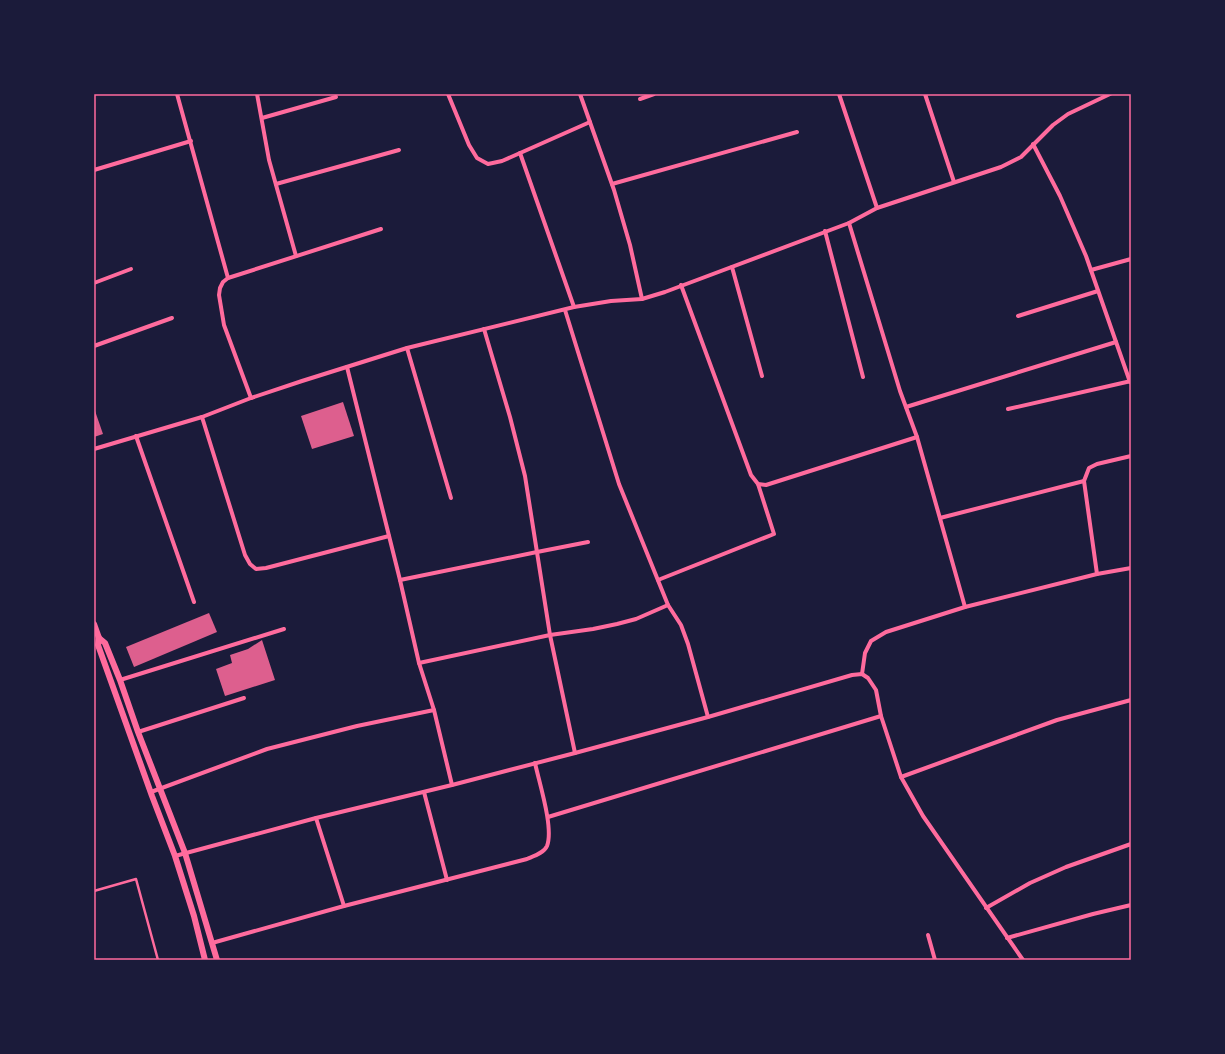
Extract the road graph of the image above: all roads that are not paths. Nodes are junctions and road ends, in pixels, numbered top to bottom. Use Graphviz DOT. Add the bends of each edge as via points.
graph roads {
  1 [pos="177,94"];
  2 [pos="257,94"];
  3 [pos="448,94"];
  4 [pos="580,94"];
  5 [pos="654,94"];
  6 [pos="839,94"];
  7 [pos="925,94"];
  8 [pos="1110,94"];
  9 [pos="336,97"];
  10 [pos="640,99"];
  11 [pos="262,118"];
  12 [pos="590,122"];
  13 [pos="797,132"];
  14 [pos="191,141"];
  15 [pos="1033,144"];
  16 [pos="399,150"];
  17 [pos="520,153"];
  18 [pos="94,170"];
  19 [pos="954,182"];
  20 [pos="276,184"];
  21 [pos="612,184"];
  22 [pos="877,208"];
  23 [pos="848,223"];
  24 [pos="381,229"];
  25 [pos="825,231"];
  26 [pos="296,256"];
  27 [pos="1131,259"];
  28 [pos="732,267"];
  29 [pos="130,269"];
  30 [pos="1091,270"];
  31 [pos="228,278"];
  32 [pos="94,283"];
  33 [pos="681,285"];
  34 [pos="1098,291"];
  35 [pos="642,299"];
  36 [pos="574,308"];
  37 [pos="565,310"];
  38 [pos="1018,316"];
  39 [pos="172,318"];
  40 [pos="484,329"];
  41 [pos="1116,342"];
  42 [pos="94,346"];
  43 [pos="407,348"];
  44 [pos="347,367"];
  45 [pos="762,376"];
  46 [pos="863,377"];
  47 [pos="1130,382"];
  48 [pos="251,398"];
  49 [pos="906,407"];
  50 [pos="1008,409"];
  51 [pos="202,417"];
  52 [pos="136,436"];
  53 [pos="917,437"];
  54 [pos="94,449"];
  55 [pos="1131,456"];
  56 [pos="1084,481"];
  57 [pos="758,484"];
  58 [pos="451,498"];
  59 [pos="940,518"];
  60 [pos="389,536"];
  61 [pos="588,542"];
  62 [pos="537,552"];
  63 [pos="1131,568"];
  64 [pos="1098,574"];
  65 [pos="400,580"];
  66 [pos="658,580"];
  67 [pos="194,602"];
  68 [pos="668,605"];
  69 [pos="965,608"];
  70 [pos="94,624"];
  71 [pos="284,628"];
  72 [pos="95,632"];
  73 [pos="550,635"];
  74 [pos="99,638"];
  75 [pos="419,663"];
  76 [pos="862,674"];
  77 [pos="120,680"];
  78 [pos="244,698"];
  79 [pos="1131,700"];
  80 [pos="434,710"];
  81 [pos="881,716"];
  82 [pos="708,717"];
  83 [pos="138,732"];
  84 [pos="575,753"];
  85 [pos="535,763"];
  86 [pos="901,777"];
  87 [pos="452,785"];
  88 [pos="159,788"];
  89 [pos="151,792"];
  90 [pos="424,792"];
  91 [pos="548,817"];
  92 [pos="316,818"];
  93 [pos="1131,844"];
  94 [pos="185,853"];
  95 [pos="175,856"];
  96 [pos="447,880"];
  97 [pos="94,891"];
  98 [pos="1131,905"];
  99 [pos="344,906"];
  100 [pos="986,908"];
  101 [pos="928,936"];
  102 [pos="1007,938"];
  103 [pos="212,943"];
  104 [pos="158,960"];
  105 [pos="205,960"];
  106 [pos="217,960"];
  107 [pos="935,960"];
  108 [pos="1023,960"];
  1 -- 14 [label="street"];
  2 -- 11 [label="street"];
  3 -- 17 [label="street" via="477,158 488,164"];
  4 -- 12 [label="street"];
  5 -- 10 [label="street"];
  6 -- 22 [label="street"];
  7 -- 19 [label="street"];
  8 -- 15 [label="street" via="1068,114"];
  9 -- 11 [label="street"];
  11 -- 20 [label="street"];
  12 -- 17 [label="street"];
  12 -- 21 [label="street"];
  13 -- 21 [label="street"];
  14 -- 18 [label="street"];
  14 -- 31 [label="street"];
  15 -- 19 [label="street" via="1021,157 1001,167"];
  15 -- 30 [label="street" via="1060,196"];
  16 -- 20 [label="street"];
  17 -- 36 [label="street"];
  19 -- 22 [label="street"];
  20 -- 26 [label="street"];
  21 -- 35 [label="street" via="630,245"];
  22 -- 23 [label="street"];
  23 -- 25 [label="street"];
  23 -- 49 [label="street"];
  24 -- 26 [label="street"];
  25 -- 28 [label="street"];
  25 -- 46 [label="street"];
  26 -- 31 [label="street"];
  27 -- 30 [label="street"];
  28 -- 33 [label="street"];
  28 -- 45 [label="street"];
  29 -- 32 [label="street"];
  30 -- 34 [label="street"];
  31 -- 48 [label="street" via="220,288 219,295 224,325"];
  33 -- 35 [label="street"];
  33 -- 57 [label="street" via="751,475"];
  34 -- 38 [label="street"];
  34 -- 41 [label="street"];
  35 -- 36 [label="street"];
  36 -- 37 [label="street"];
  37 -- 40 [label="street"];
  37 -- 66 [label="street" via="619,484"];
  39 -- 42 [label="street"];
  40 -- 43 [label="street"];
  40 -- 62 [label="street" via="525,476"];
  41 -- 47 [label="street"];
  41 -- 49 [label="street"];
  43 -- 44 [label="street"];
  43 -- 58 [label="street"];
  44 -- 48 [label="street"];
  44 -- 60 [label="street"];
  47 -- 50 [label="street"];
  48 -- 51 [label="street"];
  49 -- 53 [label="street"];
  51 -- 52 [label="street"];
  51 -- 60 [label="street" via="245,555 256,569"];
  52 -- 54 [label="street"];
  52 -- 67 [label="street"];
  53 -- 57 [label="street" via="766,485"];
  53 -- 59 [label="street"];
  55 -- 56 [label="street" via="1089,468"];
  56 -- 59 [label="street"];
  56 -- 64 [label="street"];
  57 -- 66 [label="street" via="774,534"];
  59 -- 69 [label="street"];
  60 -- 65 [label="street"];
  61 -- 62 [label="street"];
  62 -- 65 [label="street"];
  62 -- 73 [label="street"];
  63 -- 64 [label="street"];
  64 -- 69 [label="street"];
  65 -- 75 [label="street"];
  66 -- 68 [label="street"];
  68 -- 73 [label="street" via="617,624"];
  68 -- 82 [label="street" via="688,644"];
  69 -- 76 [label="street" via="886,632 871,642 865,653"];
  70 -- 72 [label="street"];
  71 -- 77 [label="street"];
  72 -- 74 [label="street"];
  73 -- 75 [label="street"];
  73 -- 84 [label="street"];
  74 -- 77 [label="street" via="105,643"];
  74 -- 89 [label="street" via="98,646"];
  75 -- 80 [label="street"];
  76 -- 81 [label="street" via="876,690"];
  76 -- 82 [label="street"];
  77 -- 83 [label="street"];
  78 -- 83 [label="street"];
  79 -- 86 [label="street" via="1057,720"];
  80 -- 87 [label="street"];
  80 -- 88 [label="street" via="267,749"];
  81 -- 86 [label="street"];
  81 -- 91 [label="street"];
  82 -- 84 [label="street"];
  83 -- 88 [label="street"];
  84 -- 85 [label="street"];
  85 -- 87 [label="street"];
  85 -- 91 [label="street"];
  86 -- 100 [label="street" via="923,816"];
  87 -- 90 [label="street"];
  88 -- 89 [label="street"];
  88 -- 94 [label="street"];
  89 -- 95 [label="street"];
  90 -- 92 [label="street"];
  90 -- 96 [label="street"];
  91 -- 96 [label="street" via="547,847 539,854"];
  92 -- 94 [label="street"];
  92 -- 99 [label="street"];
  93 -- 100 [label="street" via="1066,867 1030,883"];
  94 -- 95 [label="street"];
  94 -- 103 [label="street"];
  95 -- 105 [label="street"];
  96 -- 99 [label="street"];
  97 -- 104 [label="lane" via="136,879"];
  98 -- 102 [label="street"];
  99 -- 103 [label="street"];
  100 -- 102 [label="street"];
  101 -- 107 [label="street"];
  102 -- 108 [label="street"];
  103 -- 106 [label="street"];
}
